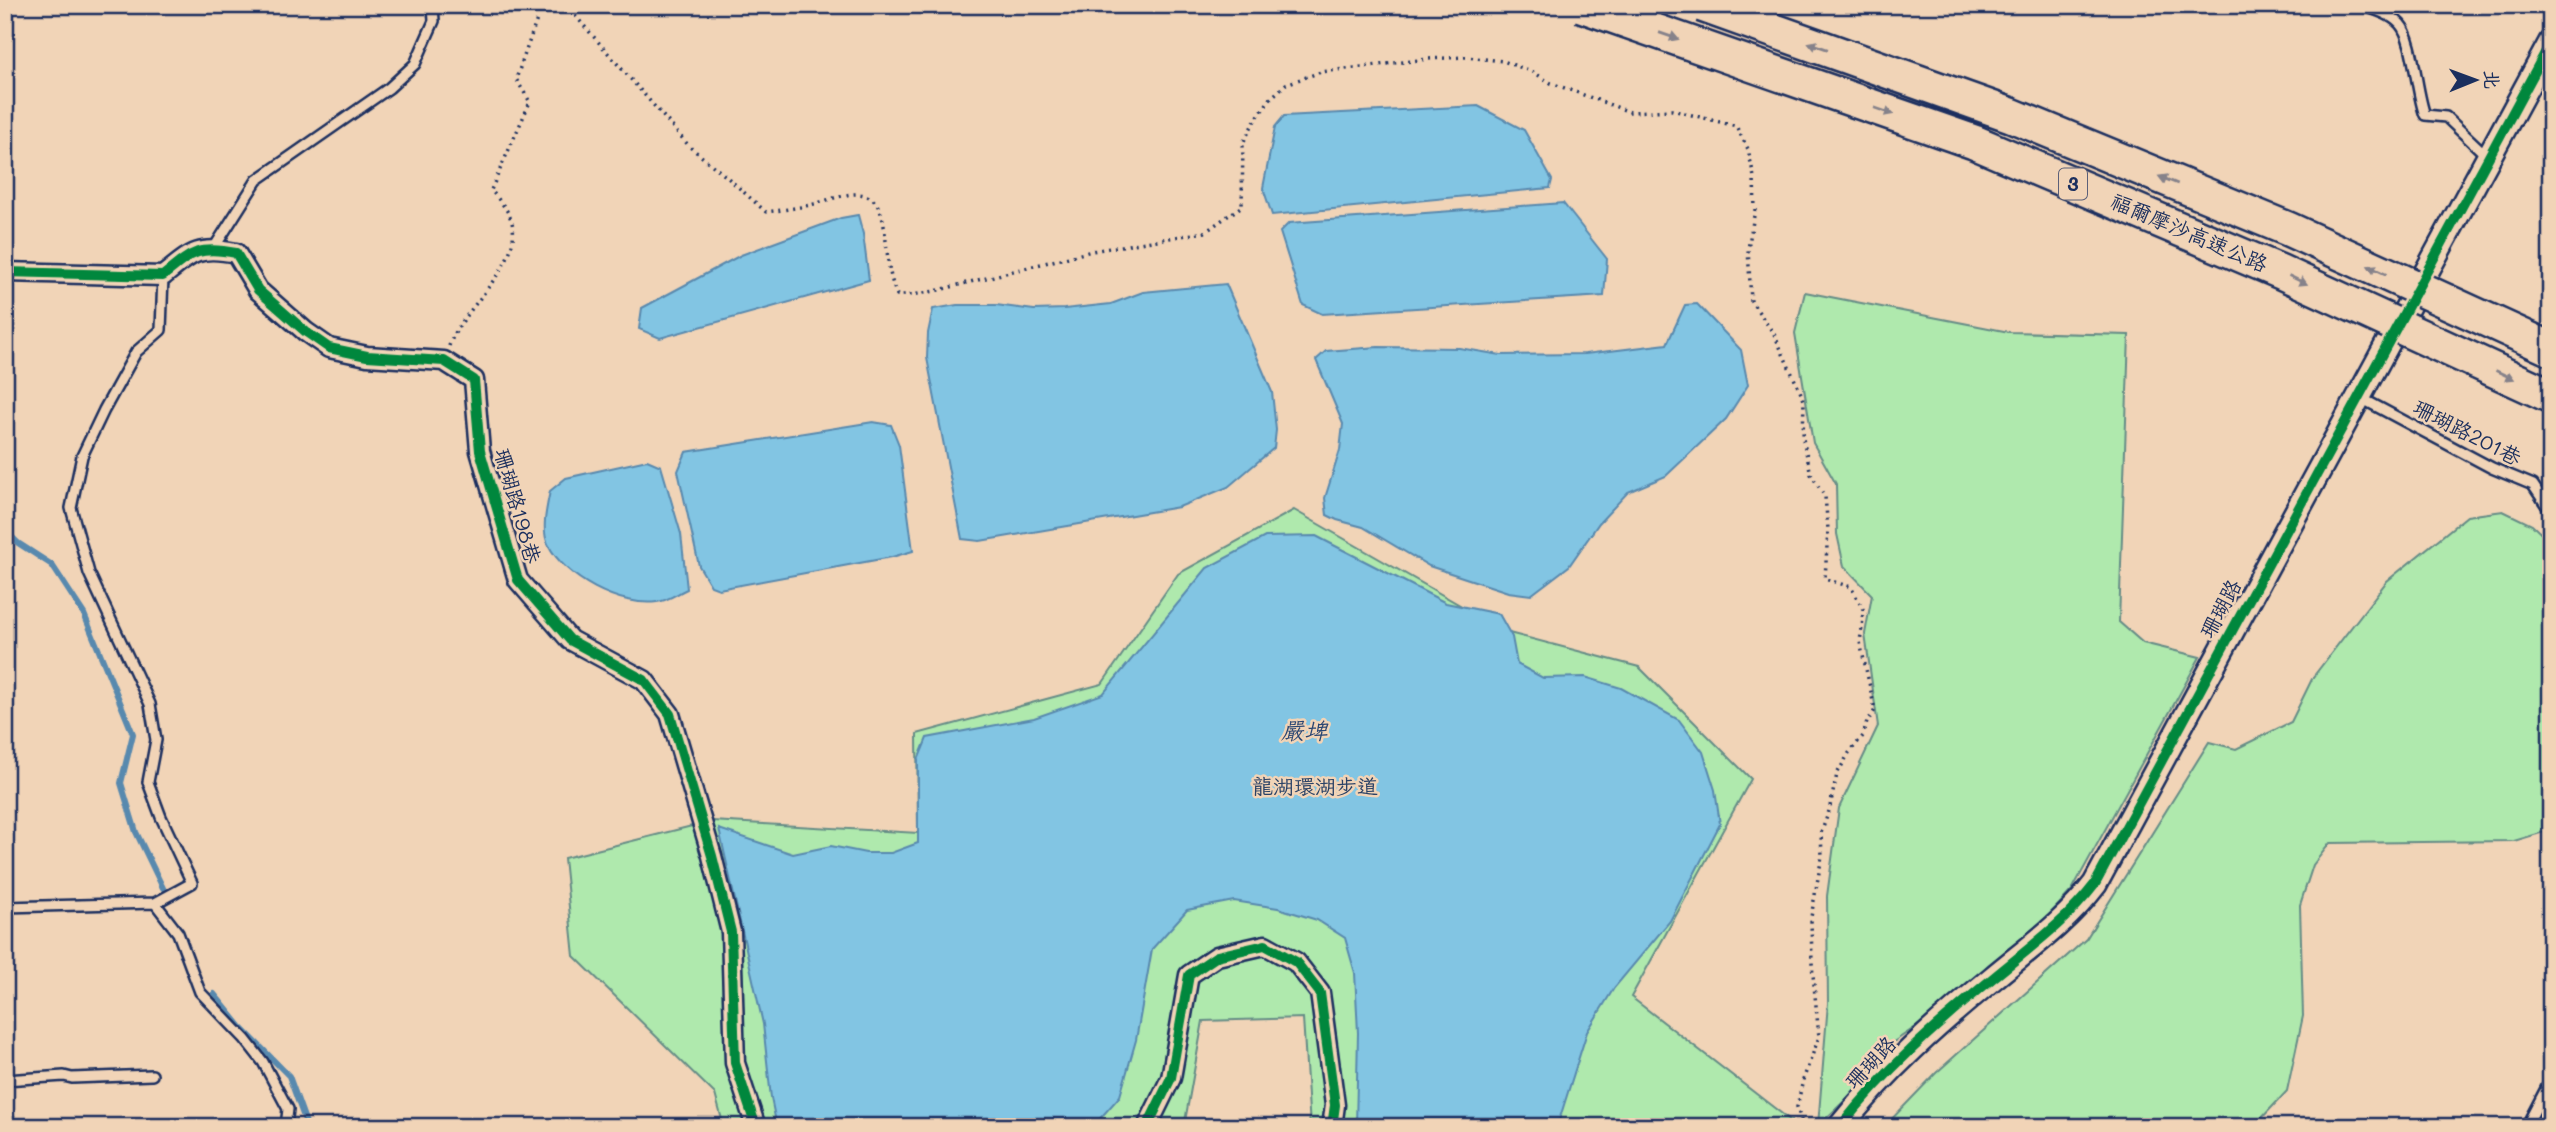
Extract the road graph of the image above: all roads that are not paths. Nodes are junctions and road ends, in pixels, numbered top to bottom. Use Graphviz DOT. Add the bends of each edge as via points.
graph roads {
  1 [pos="433,5"];
  2 [pos="1581,5"];
  3 [pos="1702,5"];
  4 [pos="2359,5"];
  5 [pos="2551,41"];
  6 [pos="2488,157"];
  7 [pos="214,248"];
  8 [pos="5,272"];
  9 [pos="163,276"];
  10 [pos="2551,349"];
  11 [pos="2357,396"];
  12 [pos="2551,396"];
  13 [pos="2551,512"];
  14 [pos="155,903"];
  15 [pos="5,907"];
  16 [pos="152,1075"];
  17 [pos="2551,1079"];
  18 [pos="5,1080"];
  19 [pos="286,1127"];
  20 [pos="756,1127"];
  21 [pos="1147,1127"];
  22 [pos="1332,1127"];
  23 [pos="1840,1127"];
  24 [pos="2526,1127"];
  1 -- 7 [label="lane" via="434,21 415,64 389,88 257,180"];
  2 -- 12 [label="highway, 福爾摩沙高速公路 / 3, one-way, bridge" via="1975,142 2281,272"];
  10 -- 3 [label="highway, 福爾摩沙高速公路 / 3, one-way, bridge" via="2288,229 2011,114"];
  4 -- 6 [label="lane" via="2400,24 2410,46 2426,116 2446,117"];
  5 -- 6 [label="street, 珊瑚路"];
  6 -- 11 [label="street, 珊瑚路"];
  7 -- 9 [label="street" via="188,255"];
  7 -- 20 [label="street, 珊瑚路198巷" via="236,253 258,290 329,348 368,356 444,361 474,380 480,451 518,579 570,640 644,680 670,714 731,932 735,1063"];
  8 -- 9 [label="street"];
  9 -- 14 [label="lane" via="161,331 136,352 104,410 82,456 71,508 89,573 150,704 156,740 148,782 191,883"];
  11 -- 13 [label="lane, 珊瑚路201巷" via="2533,485"];
  11 -- 23 [label="street, 珊瑚路" via="2095,884 2063,921 1907,1052"];
  14 -- 15 [label="lane"];
  14 -- 19 [label="lane" via="177,933 200,992 263,1062 288,1110"];
  16 -- 18 [label="lane"];
  17 -- 24 [label="lane"];
  21 -- 22 [label="street" via="1171,1078 1189,975 1217,956 1265,945 1296,962 1320,993 1335,1105"];
}
